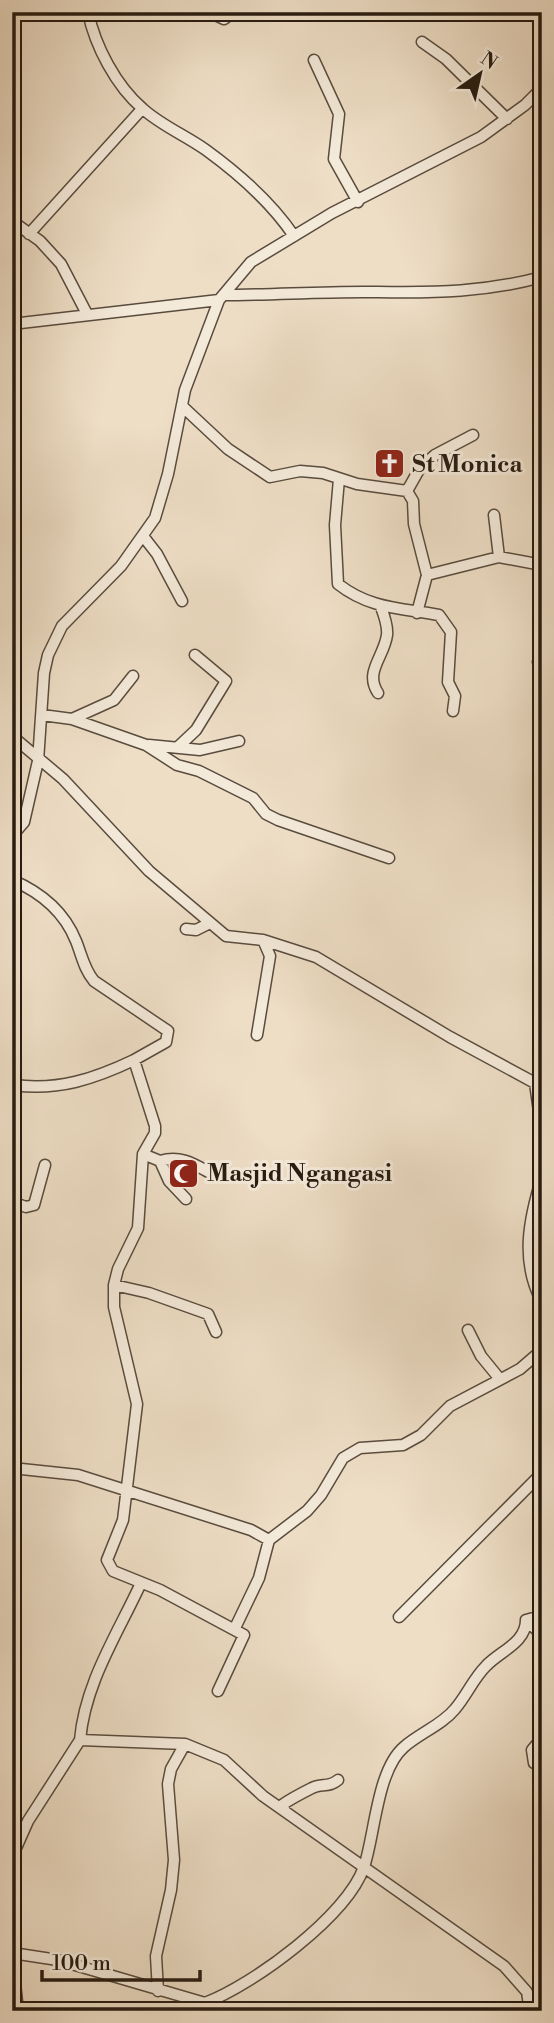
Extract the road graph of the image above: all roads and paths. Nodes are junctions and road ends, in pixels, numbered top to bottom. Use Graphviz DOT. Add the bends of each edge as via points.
graph roads {
  1 [pos="88,12"];
  2 [pos="209,12"];
  3 [pos="233,12"];
  4 [pos="422,42"];
  5 [pos="314,60"];
  6 [pos="542,88"];
  7 [pos="142,109"];
  8 [pos="506,119"];
  9 [pos="358,202"];
  10 [pos="12,220"];
  11 [pos="29,234"];
  12 [pos="294,236"];
  13 [pos="542,277"];
  14 [pos="221,297"];
  15 [pos="87,314"];
  16 [pos="12,324"];
  17 [pos="182,405"];
  18 [pos="473,435"];
  19 [pos="339,479"];
  20 [pos="407,491"];
  21 [pos="494,514"];
  22 [pos="143,536"];
  23 [pos="499,557"];
  24 [pos="542,565"];
  25 [pos="427,575"];
  26 [pos="182,601"];
  27 [pos="381,607"];
  28 [pos="418,613"];
  29 [pos="195,655"];
  30 [pos="133,677"];
  31 [pos="379,693"];
  32 [pos="453,712"];
  33 [pos="43,715"];
  34 [pos="72,719"];
  35 [pos="12,736"];
  36 [pos="239,741"];
  37 [pos="146,745"];
  38 [pos="179,746"];
  39 [pos="38,761"];
  40 [pos="12,835"];
  41 [pos="389,858"];
  42 [pos="12,880"];
  43 [pos="210,923"];
  44 [pos="186,929"];
  45 [pos="263,940"];
  46 [pos="257,1035"];
  47 [pos="134,1060"];
  48 [pos="539,1079"];
  49 [pos="14,1085"];
  50 [pos="542,1132"];
  51 [pos="143,1154"];
  52 [pos="160,1161"];
  53 [pos="46,1165"];
  54 [pos="212,1174"];
  55 [pos="542,1177"];
  56 [pos="186,1199"];
  57 [pos="12,1202"];
  58 [pos="114,1284"];
  59 [pos="542,1302"];
  60 [pos="468,1330"];
  61 [pos="216,1332"];
  62 [pos="542,1350"];
  63 [pos="499,1378"];
  64 [pos="12,1468"];
  65 [pos="542,1473"];
  66 [pos="125,1490"];
  67 [pos="269,1540"];
  68 [pos="141,1583"];
  69 [pos="542,1609"];
  70 [pos="399,1618"];
  71 [pos="526,1620"];
  72 [pos="235,1628"];
  73 [pos="542,1635"];
  74 [pos="218,1691"];
  75 [pos="542,1738"];
  76 [pos="80,1740"];
  77 [pos="184,1744"];
  78 [pos="538,1764"];
  79 [pos="542,1776"];
  80 [pos="338,1780"];
  81 [pos="285,1811"];
  82 [pos="12,1857"];
  83 [pos="363,1869"];
  84 [pos="12,1954"];
  85 [pos="13,1970"];
  86 [pos="158,1991"];
  87 [pos="204,2007"];
  88 [pos="18,2011"];
  89 [pos="530,2011"];
  1 -- 7 [label="street" via="120,84"];
  2 -- 3 [label="street" via="224,19"];
  4 -- 8 [label="street" via="446,59"];
  5 -- 9 [label="street" via="339,114 334,159"];
  6 -- 8 [label="street"];
  7 -- 11 [label="street"];
  7 -- 12 [label="street" via="237,175 274,208"];
  8 -- 9 [label="street"];
  9 -- 12 [label="street"];
  10 -- 11 [label="street"];
  11 -- 15 [label="street" via="61,264"];
  12 -- 14 [label="street" via="251,262"];
  13 -- 14 [label="street" via="510,286 422,295"];
  14 -- 15 [label="street"];
  14 -- 17 [label="street"];
  15 -- 16 [label="street"];
  17 -- 19 [label="street" via="228,449 270,477 300,471 323,472"];
  17 -- 22 [label="street" via="161,499"];
  18 -- 20 [label="street" via="435,455 420,468"];
  19 -- 20 [label="street"];
  19 -- 27 [label="street" via="335,525 338,584"];
  20 -- 25 [label="street" via="413,501"];
  21 -- 23 [label="street"];
  22 -- 26 [label="street"];
  22 -- 33 [label="street" via="121,566 62,626 44,673"];
  23 -- 24 [label="street"];
  23 -- 25 [label="street"];
  25 -- 28 [label="street"];
  27 -- 28 [label="street"];
  27 -- 31 [label="street" via="388,634 373,671 372,684"];
  28 -- 32 [label="street" via="439,615 451,632 448,682 455,696"];
  29 -- 38 [label="street" via="226,681 196,730"];
  30 -- 34 [label="street" via="114,700"];
  33 -- 34 [label="street"];
  33 -- 39 [label="street"];
  34 -- 37 [label="street"];
  35 -- 39 [label="street"];
  36 -- 38 [label="street" via="200,750"];
  37 -- 38 [label="street"];
  37 -- 41 [label="street" via="177,765 253,798 278,820"];
  39 -- 40 [label="street" via="24,822"];
  39 -- 43 [label="street" via="63,779 126,849"];
  42 -- 47 [label="street" via="54,905 94,981 168,1031 166,1042"];
  43 -- 44 [label="street"];
  43 -- 45 [label="street" via="226,936"];
  45 -- 46 [label="street" via="270,956"];
  45 -- 48 [label="street" via="327,962 450,1037"];
  47 -- 49 [label="street" via="58,1087"];
  47 -- 51 [label="street" via="155,1121 155,1133"];
  48 -- 50 [label="street"];
  51 -- 52 [label="street"];
  51 -- 58 [label="street" via="138,1228"];
  52 -- 54 [label="street" via="172,1157 187,1160"];
  52 -- 56 [label="street" via="169,1181"];
  53 -- 57 [label="street" via="34,1205"];
  55 -- 59 [label="street" via="528,1238 528,1272"];
  58 -- 61 [label="street" via="208,1314"];
  58 -- 66 [label="street" via="114,1307 137,1404"];
  60 -- 63 [label="street"];
  62 -- 63 [label="street" via="520,1369"];
  63 -- 67 [label="street" via="450,1406 421,1435 403,1445 360,1448 343,1458 307,1511"];
  64 -- 66 [label="street" via="78,1475"];
  65 -- 70 [label="street"];
  66 -- 67 [label="street" via="251,1530"];
  66 -- 68 [label="street" via="122,1520 108,1566"];
  67 -- 72 [label="street" via="259,1578"];
  68 -- 72 [label="street"];
  68 -- 76 [label="street" via="91,1683"];
  69 -- 71 [label="street" via="537,1617"];
  71 -- 73 [label="street"];
  71 -- 83 [label="street" via="519,1639 486,1665 455,1710 402,1748 387,1773"];
  72 -- 74 [label="street" via="244,1635"];
  75 -- 78 [label="street" via="532,1750"];
  76 -- 77 [label="street"];
  76 -- 82 [label="street" via="28,1821"];
  77 -- 81 [label="street" via="224,1760"];
  77 -- 86 [label="street" via="168,1784 174,1860 156,1964"];
  78 -- 79 [label="street"];
  80 -- 81 [label="street" via="293,1797 282,1805"];
  81 -- 83 [label="street"];
  83 -- 87 [label="street" via="338,1909 317,1930"];
  83 -- 89 [label="street" via="504,1966 527,1992"];
  84 -- 85 [label="street"];
  84 -- 86 [label="street" via="58,1960"];
  85 -- 88 [label="street"];
  86 -- 87 [label="street"];
}
